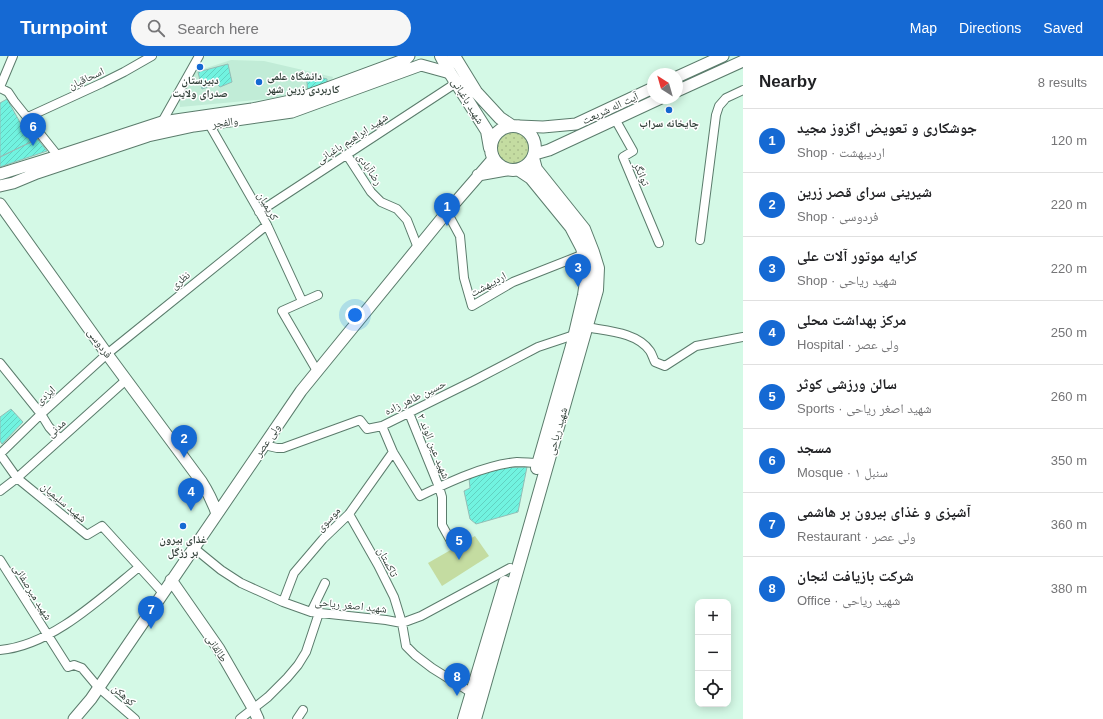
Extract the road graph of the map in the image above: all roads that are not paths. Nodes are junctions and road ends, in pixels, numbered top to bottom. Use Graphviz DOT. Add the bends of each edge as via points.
graph roads {
  1 [pos="14,56"];
  2 [pos="152,56"];
  3 [pos="199,56"];
  4 [pos="409,56"];
  5 [pos="441,56"];
  6 [pos="454,56"];
  7 [pos="723,56"];
  8 [pos="423,60"];
  9 [pos="743,61"];
  10 [pos="3,73"];
  11 [pos="683,74"];
  12 [pos="453,78"];
  13 [pos="0,87"];
  14 [pos="683,88"];
  15 [pos="743,90"];
  16 [pos="647,91"];
  17 [pos="648,104"];
  18 [pos="28,117"];
  19 [pos="614,119"];
  20 [pos="162,122"];
  21 [pos="209,124"];
  22 [pos="516,126"];
  23 [pos="492,153"];
  24 [pos="347,155"];
  25 [pos="58,156"];
  26 [pos="534,156"];
  27 [pos="506,170"];
  28 [pos="519,170"];
  29 [pos="0,174"];
  30 [pos="478,175"];
  31 [pos="0,186"];
  32 [pos="0,204"];
  33 [pos="259,212"];
  34 [pos="447,212"];
  35 [pos="267,225"];
  36 [pos="700,240"];
  37 [pos="659,243"];
  38 [pos="418,248"];
  39 [pos="584,254"];
  40 [pos="318,295"];
  41 [pos="302,301"];
  42 [pos="586,327"];
  43 [pos="574,335"];
  44 [pos="743,337"];
  45 [pos="107,354"];
  46 [pos="0,363"];
  47 [pos="318,371"];
  48 [pos="126,380"];
  49 [pos="409,413"];
  50 [pos="41,414"];
  51 [pos="382,426"];
  52 [pos="60,439"];
  53 [pos="264,445"];
  54 [pos="393,452"];
  55 [pos="0,454"];
  56 [pos="539,463"];
  57 [pos="18,478"];
  58 [pos="201,481"];
  59 [pos="439,487"];
  60 [pos="0,491"];
  61 [pos="231,494"];
  62 [pos="216,514"];
  63 [pos="348,514"];
  64 [pos="452,543"];
  65 [pos="194,548"];
  66 [pos="0,560"];
  67 [pos="139,567"];
  68 [pos="510,568"];
  69 [pos="171,580"];
  70 [pos="325,583"];
  71 [pos="163,592"];
  72 [pos="283,602"];
  73 [pos="315,613"];
  74 [pos="402,623"];
  75 [pos="47,636"];
  76 [pos="0,650"];
  77 [pos="98,687"];
  78 [pos="472,693"];
  79 [pos="254,708"];
  80 [pos="303,710"];
  81 [pos="74,719"];
  82 [pos="135,719"];
  83 [pos="240,719"];
  84 [pos="258,719"];
  85 [pos="297,719"];
  86 [pos="464,719"];
  87 [pos="475,719"];
  1 -- 10 [label="street"];
  2 -- 18 [label="street, اسحاقیان" via="102,83"];
  3 -- 20 [label="street"];
  4 -- 20 [label="street, والفجر" via="296,100"];
  5 -- 12 [label="main road, شهید باغبانی"];
  6 -- 22 [label="main road, شهید باغبانی" via="476,92 500,118"];
  7 -- 11 [label="street"];
  8 -- 12 [label="street, والفجر"];
  8 -- 21 [label="street, والفجر" via="292,112"];
  9 -- 14 [label="street"];
  10 -- 13 [label="street"];
  12 -- 23 [label="main road, شهید باغبانی" via="487,131"];
  12 -- 24 [label="street, شهید ابراهیم باغبانی"];
  13 -- 18 [label="street" via="8,92"];
  15 -- 36 [label="street" via="726,98 718,106"];
  16 -- 22 [label="street, آیت اله شریعت" via="576,124"];
  17 -- 19 [label="street, آیت اله شریعت"];
  18 -- 25 [label="street"];
  19 -- 26 [label="street, آیت اله شریعت"];
  19 -- 37 [label="street, توانگر" via="633,151 623,157"];
  20 -- 25 [label="street, والفجر"];
  21 -- 31 [label="street, والفجر" via="148,136"];
  21 -- 33 [label="street, کریمیان"];
  22 -- 23 [label="main road" via="505,127 494,135 491,141"];
  22 -- 26 [label="main road" via="526,129 531,134 536,147"];
  23 -- 27 [label="main road" via="500,167"];
  23 -- 30 [label="street, ولی عصر"];
  24 -- 33 [label="street, شهید ابراهیم باغبانی"];
  24 -- 38 [label="street, رضاآبادی" via="371,192 381,202 397,209 407,220"];
  25 -- 29 [label="street, والفجر"];
  26 -- 28 [label="main road" via="530,163"];
  26 -- 42 [label="main road, شهید ریاحی" via="536,169 584,229 598,268 597,290"];
  27 -- 28 [label="main road"];
  27 -- 30 [label="street"];
  28 -- 39 [label="main road, شهید ریاحی" via="531,178 571,227"];
  30 -- 34 [label="street, ولی عصر"];
  32 -- 45 [label="street, فردوسی"];
  33 -- 35 [label="street, کریمیان"];
  34 -- 38 [label="street, ولی عصر"];
  34 -- 39 [label="street, اردیبهشت" via="460,236 464,278 472,306 513,282"];
  35 -- 41 [label="street, کریمیان"];
  35 -- 45 [label="street, نظری"];
  38 -- 47 [label="street, ولی عصر"];
  39 -- 43 [label="main road, شهید ریاحی" via="587,275"];
  40 -- 41 [label="street"];
  41 -- 47 [label="street" via="282,311"];
  42 -- 44 [label="street" via="636,338 649,350 655,362 665,366 696,346"];
  42 -- 87 [label="main road, شهید ریاحی"];
  43 -- 49 [label="street, حسین طاهر زاده" via="538,347"];
  43 -- 56 [label="main road, شهید ریاحی"];
  45 -- 48 [label="street, فردوسی"];
  45 -- 50 [label="street, ایزدی"];
  46 -- 50 [label="street"];
  47 -- 53 [label="street, ولی عصر"];
  48 -- 52 [label="street, مدنی"];
  48 -- 58 [label="street, فردوسی"];
  49 -- 51 [label="street, حسین طاهر زاده"];
  49 -- 59 [label="street, شهید عین الوند ۲"];
  50 -- 52 [label="street"];
  50 -- 55 [label="street, ایزدی"];
  51 -- 53 [label="street, حسین طاهر زاده" via="368,428 360,420 283,448"];
  51 -- 54 [label="street"];
  52 -- 57 [label="street, مدنی"];
  53 -- 61 [label="street, ولی عصر"];
  54 -- 59 [label="street" via="420,496"];
  54 -- 63 [label="street, موسوی"];
  55 -- 57 [label="street"];
  56 -- 59 [label="street" via="517,462 493,467"];
  56 -- 68 [label="main road, شهید ریاحی"];
  57 -- 60 [label="street, مدنی"];
  57 -- 67 [label="street, شهید سلیمیان" via="87,535 102,526"];
  58 -- 61 [label="street, فردوسی" via="218,494"];
  58 -- 62 [label="street, فردوسی" via="210,495"];
  59 -- 64 [label="street, شهید عین الوند ۲" via="442,497 442,525"];
  61 -- 62 [label="street, ولی عصر"];
  62 -- 65 [label="street, ولی عصر"];
  63 -- 72 [label="street, موسوی" via="294,573"];
  63 -- 74 [label="street, تاکستان" via="394,597"];
  65 -- 69 [label="street, ولی عصر"];
  65 -- 72 [label="street, شهید اصغر ریاحی" via="241,583"];
  66 -- 75 [label="street, شهید میرصفائی"];
  67 -- 71 [label="street, شهید سلیمیان"];
  67 -- 75 [label="street" via="88,610"];
  68 -- 74 [label="street, شهید اصغر ریاحی" via="421,616"];
  68 -- 78 [label="main road, شهید ریاحی"];
  69 -- 71 [label="street, ولی عصر"];
  69 -- 79 [label="street, طالقانی" via="219,649"];
  70 -- 73 [label="street"];
  71 -- 77 [label="street, ولی عصر"];
  72 -- 73 [label="street, شهید اصغر ریاحی"];
  73 -- 74 [label="street, شهید اصغر ریاحی"];
  73 -- 79 [label="street" via="306,652 298,665 268,698"];
  74 -- 78 [label="street, تاکستان" via="406,646 415,655"];
  75 -- 76 [label="street" via="11,649"];
  75 -- 77 [label="street, شهید میرصفائی" via="68,667 74,665 82,668"];
  77 -- 81 [label="street, ولی عصر"];
  77 -- 82 [label="street, کوهکن"];
  78 -- 86 [label="main road, شهید ریاحی"];
  79 -- 83 [label="street"];
  79 -- 84 [label="street, طالقانی"];
  80 -- 85 [label="street"];
}
